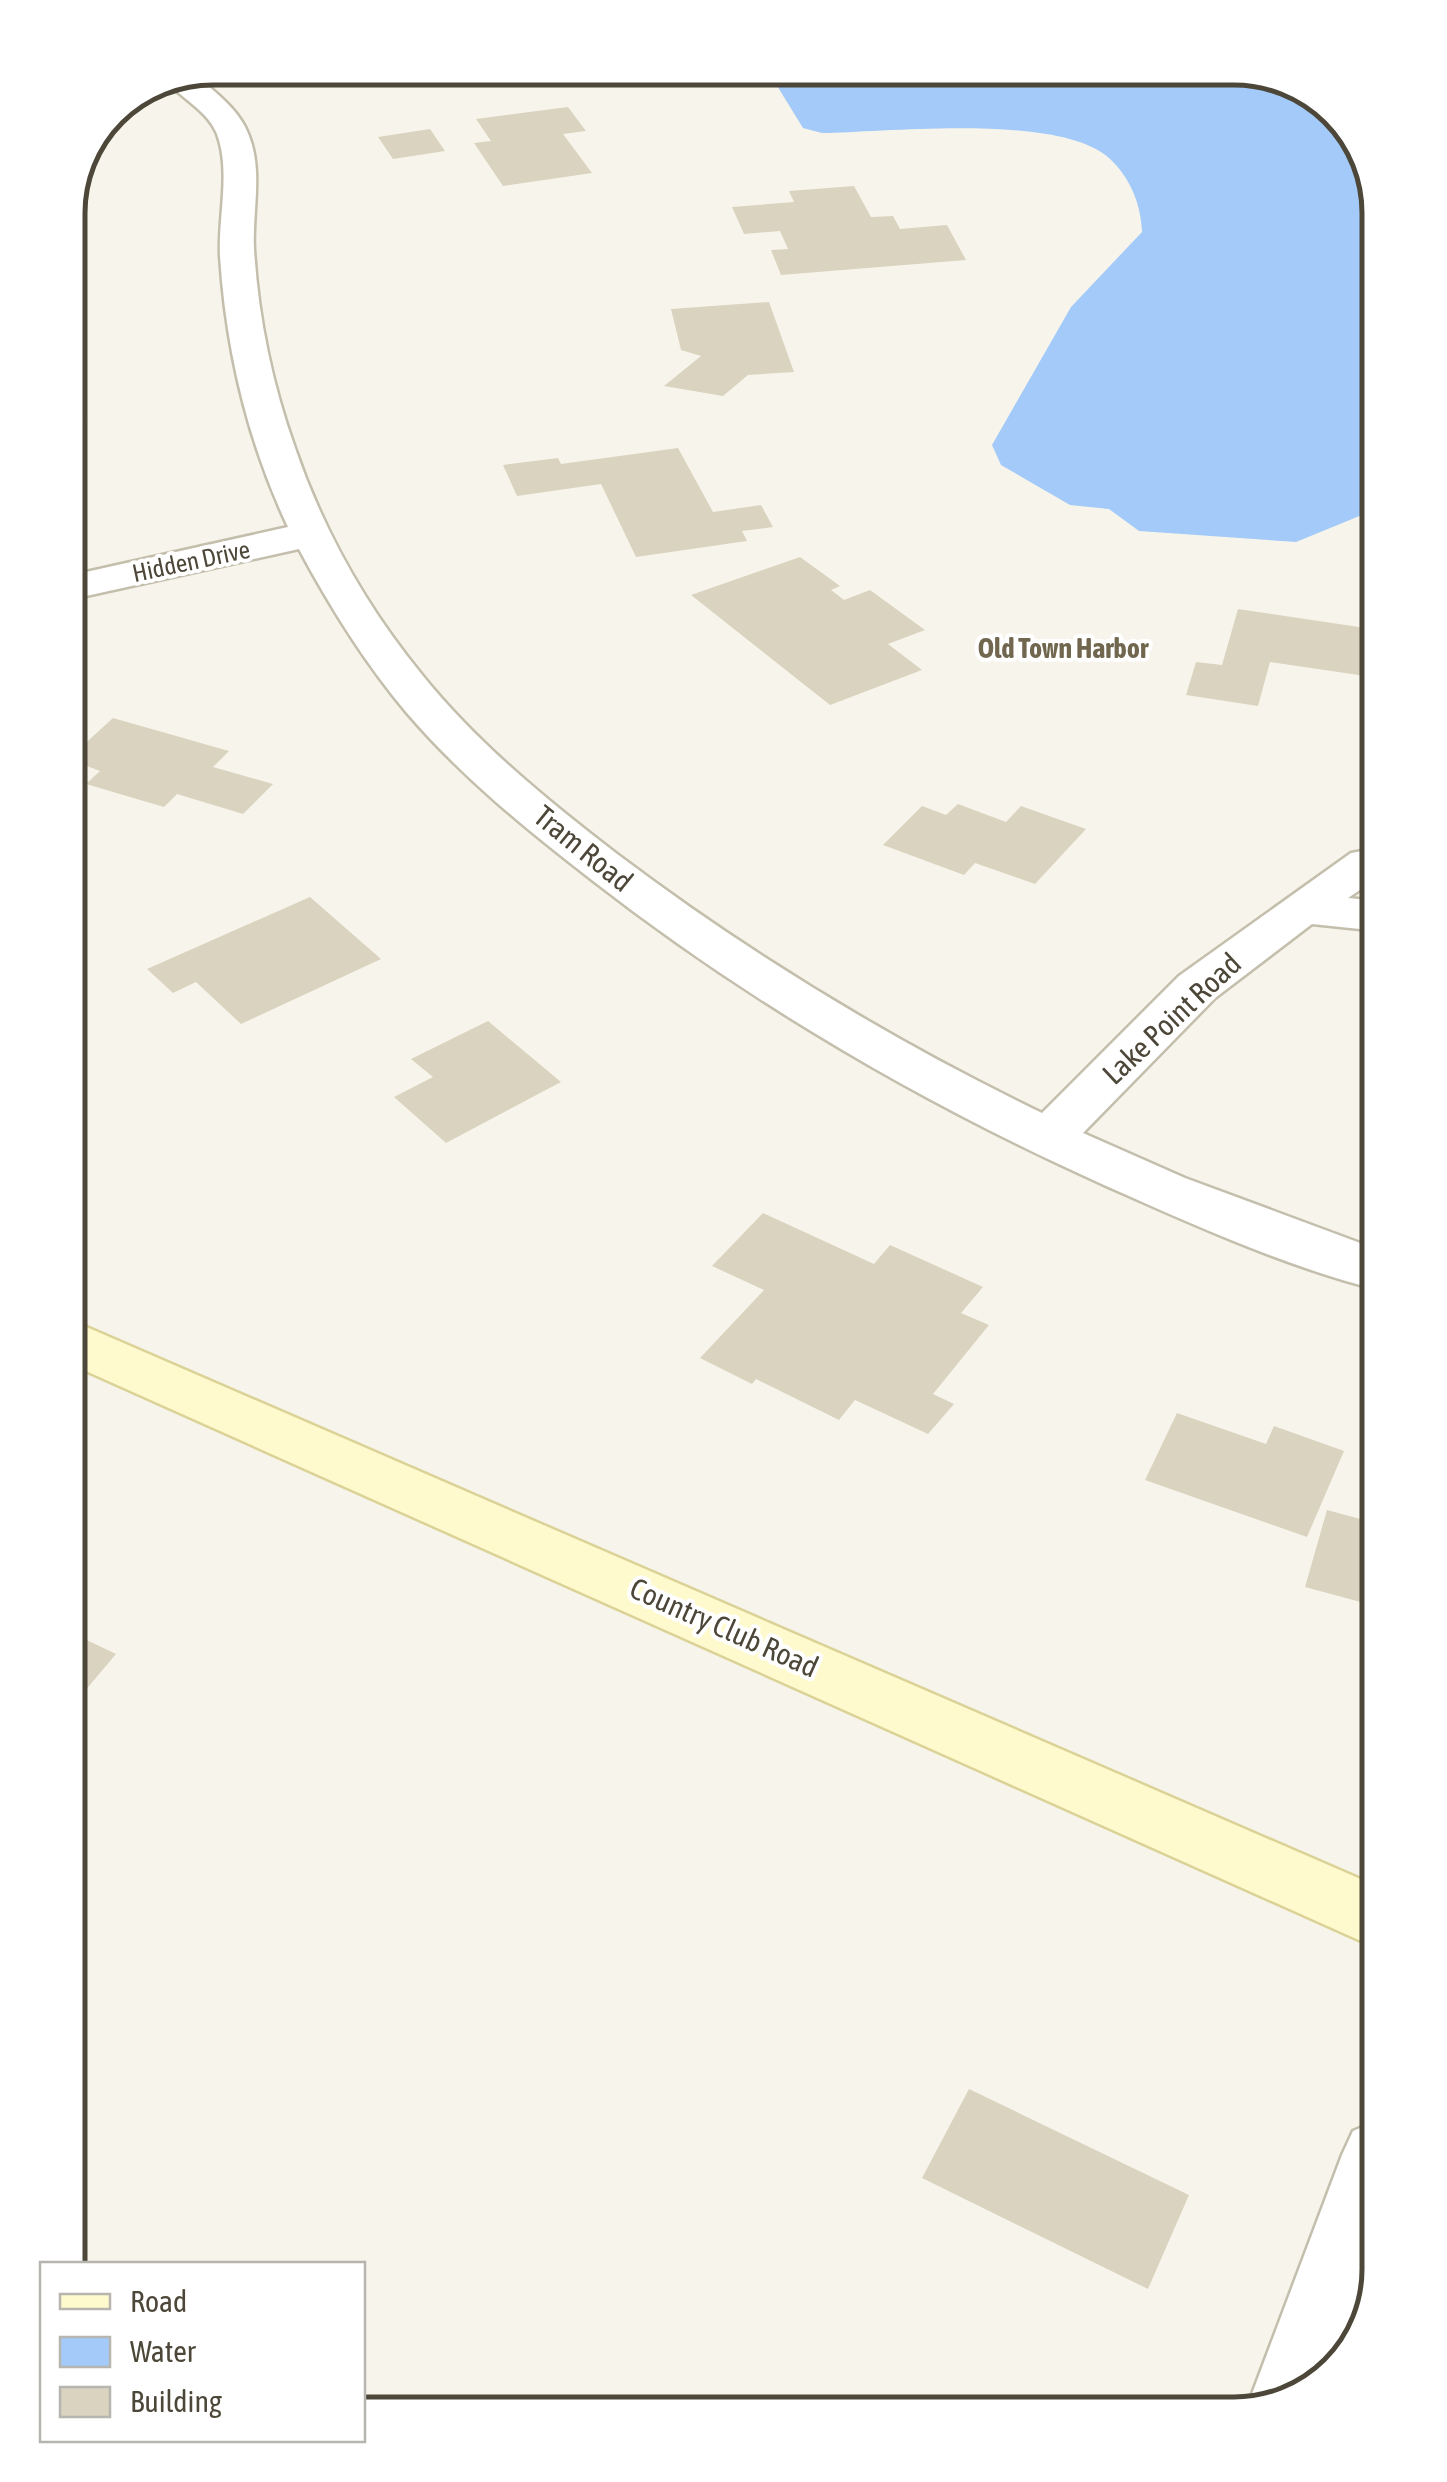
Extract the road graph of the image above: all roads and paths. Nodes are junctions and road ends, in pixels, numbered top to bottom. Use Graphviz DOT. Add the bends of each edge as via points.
graph roads {
  1 [pos="189,87"];
  2 [pos="314,534"];
  3 [pos="85,584"];
  4 [pos="1362,867"];
  5 [pos="1302,908"];
  6 [pos="1362,914"];
  7 [pos="1048,1138"];
  8 [pos="1362,1264"];
  9 [pos="85,1348"];
  10 [pos="1362,1911"];
  11 [pos="1362,2204"];
  12 [pos="1297,2380"];
  1 -- 2 [label="street, Tram Road" via="232,131 237,250 250,344 275,448"];
  2 -- 3 [label="street, Hidden Drive"];
  2 -- 7 [label="street, Tram Road" via="364,626 410,688 537,813 705,943 806,1009"];
  4 -- 5 [label="street, Lake Point Road"];
  5 -- 6 [label="street"];
  5 -- 7 [label="street, Lake Point Road" via="1198,987"];
  7 -- 8 [label="street, Tram Road" via="1185,1199"];
  9 -- 10 [label="street, Country Club Road"];
  11 -- 12 [label="street"];
}
